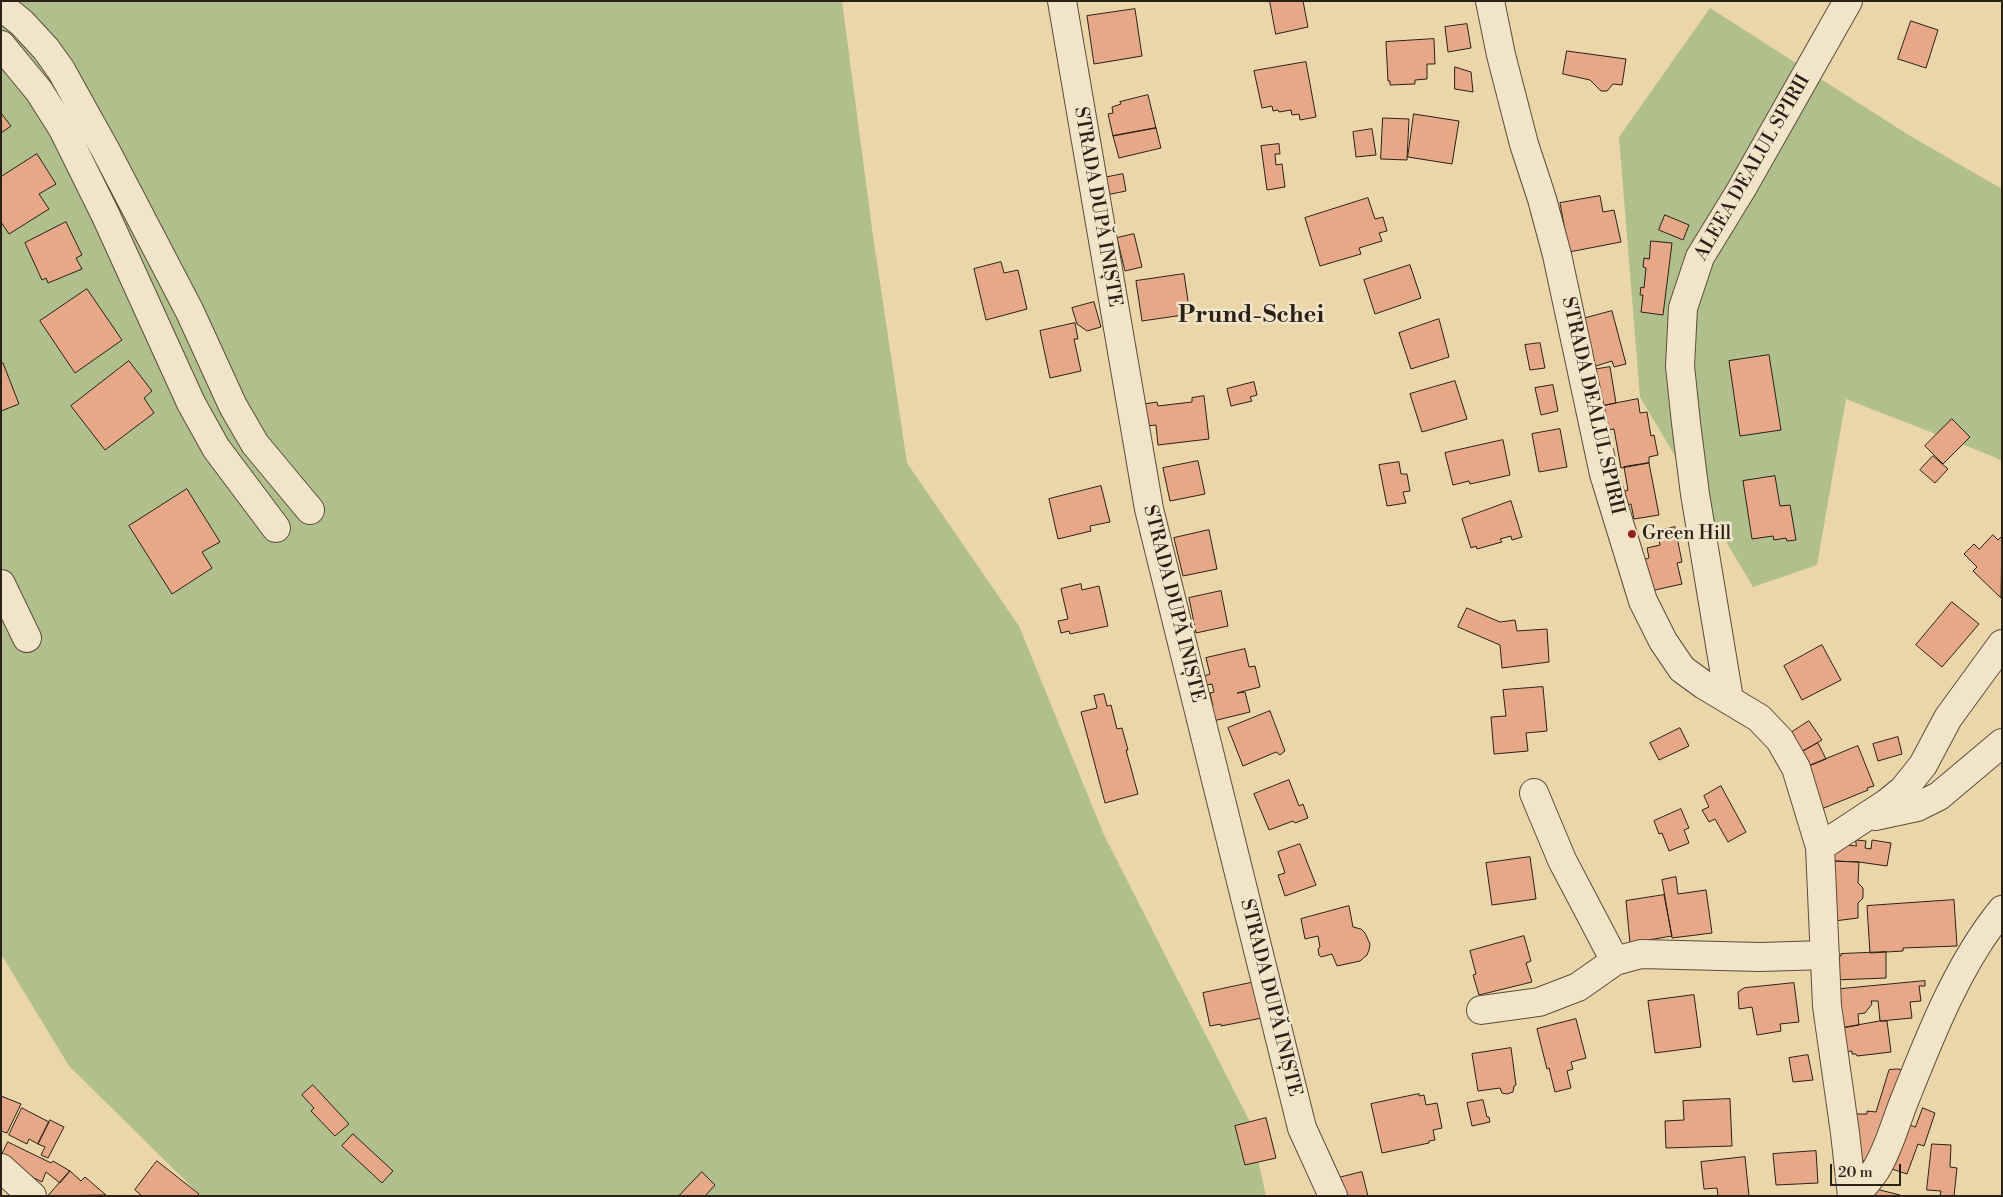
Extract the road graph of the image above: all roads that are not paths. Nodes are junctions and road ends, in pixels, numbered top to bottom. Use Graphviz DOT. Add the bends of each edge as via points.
graph roads {
  1 [pos="1062,1"];
  2 [pos="1490,1"];
  3 [pos="1848,1"];
  4 [pos="1,6"];
  5 [pos="1,45"];
  6 [pos="310,510"];
  7 [pos="276,528"];
  8 [pos="1,584"];
  9 [pos="27,638"];
  10 [pos="2002,644"];
  11 [pos="1730,699"];
  12 [pos="2002,743"];
  13 [pos="1534,793"];
  14 [pos="1862,820"];
  15 [pos="1820,846"];
  16 [pos="2002,910"];
  17 [pos="1825,955"];
  18 [pos="1614,961"];
  19 [pos="1481,1010"];
  20 [pos="1,1168"];
  21 [pos="32,1196"];
  22 [pos="1333,1196"];
  23 [pos="1853,1196"];
  1 -- 22 [label="street, STRADA DUPĂ INIȘTE" via="1149,509 1302,1128"];
  2 -- 11 [label="street, STRADA DEALUL SPIRII" via="1524,144 1557,255 1604,474 1643,601 1663,641 1682,669"];
  3 -- 11 [label="street, ALEEA DEALUL SPIRII" via="1700,257 1683,308 1680,366 1686,423"];
  4 -- 6 [label="street" via="46,49 61,70 190,312 233,406 255,444"];
  5 -- 7 [label="street" via="39,91 63,129 216,448"];
  8 -- 9 [label="street"];
  10 -- 14 [label="street" via="1948,718 1918,771 1903,790"];
  11 -- 15 [label="street, STRADA DEALUL SPIRII" via="1759,718 1780,740 1796,768"];
  12 -- 14 [label="street" via="1938,796 1917,806"];
  13 -- 18 [label="street" via="1562,860"];
  14 -- 15 [label="street"];
  15 -- 17 [label="street, STRADA DEALUL SPIRII"];
  16 -- 23 [label="street" via="1970,956 1949,997 1879,1165"];
  17 -- 18 [label="street" via="1641,954"];
  17 -- 23 [label="street, STRADA DEALUL SPIRII" via="1827,1006"];
  18 -- 19 [label="street" via="1578,986 1539,1002"];
  20 -- 21 [label="street"];
}
